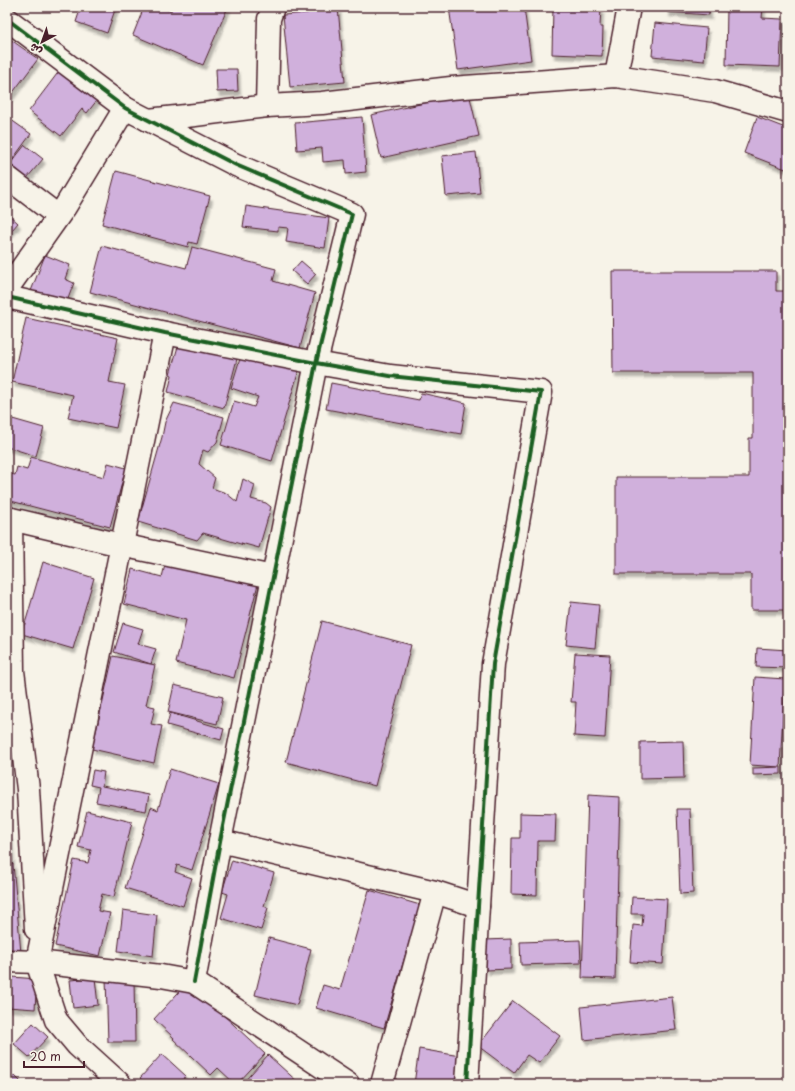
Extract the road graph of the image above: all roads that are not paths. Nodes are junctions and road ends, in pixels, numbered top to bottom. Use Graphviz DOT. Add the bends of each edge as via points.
graph roads {
  1 [pos="273,7"];
  2 [pos="629,7"];
  3 [pos="7,19"];
  4 [pos="616,76"];
  5 [pos="267,106"];
  6 [pos="125,108"];
  7 [pos="788,112"];
  8 [pos="148,120"];
  9 [pos="7,178"];
  10 [pos="58,216"];
  11 [pos="7,289"];
  12 [pos="7,297"];
  13 [pos="165,334"];
  14 [pos="316,363"];
  15 [pos="9,519"];
  16 [pos="121,545"];
  17 [pos="273,577"];
  18 [pos="220,841"];
  19 [pos="435,892"];
  20 [pos="478,906"];
  21 [pos="7,962"];
  22 [pos="37,962"];
  23 [pos="194,982"];
  24 [pos="120,1084"];
  25 [pos="348,1084"];
  26 [pos="382,1084"];
  27 [pos="468,1084"];
  1 -- 5 [label="street" via="268,19"];
  2 -- 4 [label="street"];
  3 -- 6 [label="street"];
  4 -- 5 [label="street" via="451,88 322,103"];
  4 -- 7 [label="street" via="715,90"];
  5 -- 8 [label="street"];
  6 -- 8 [label="street"];
  6 -- 10 [label="street"];
  8 -- 14 [label="street" via="236,165 352,214"];
  9 -- 10 [label="street"];
  10 -- 11 [label="street"];
  12 -- 13 [label="street"];
  13 -- 14 [label="street"];
  13 -- 16 [label="street"];
  14 -- 17 [label="street"];
  14 -- 20 [label="street" via="390,376 541,392 493,664"];
  15 -- 16 [label="street"];
  15 -- 22 [label="street" via="12,671 28,790"];
  16 -- 17 [label="street"];
  16 -- 22 [label="street"];
  17 -- 18 [label="street"];
  18 -- 19 [label="street"];
  18 -- 23 [label="street"];
  19 -- 20 [label="street"];
  19 -- 26 [label="street"];
  20 -- 27 [label="street"];
  21 -- 22 [label="street"];
  22 -- 23 [label="street"];
  22 -- 24 [label="street" via="56,1020 78,1045"];
  23 -- 25 [label="street"];
}
